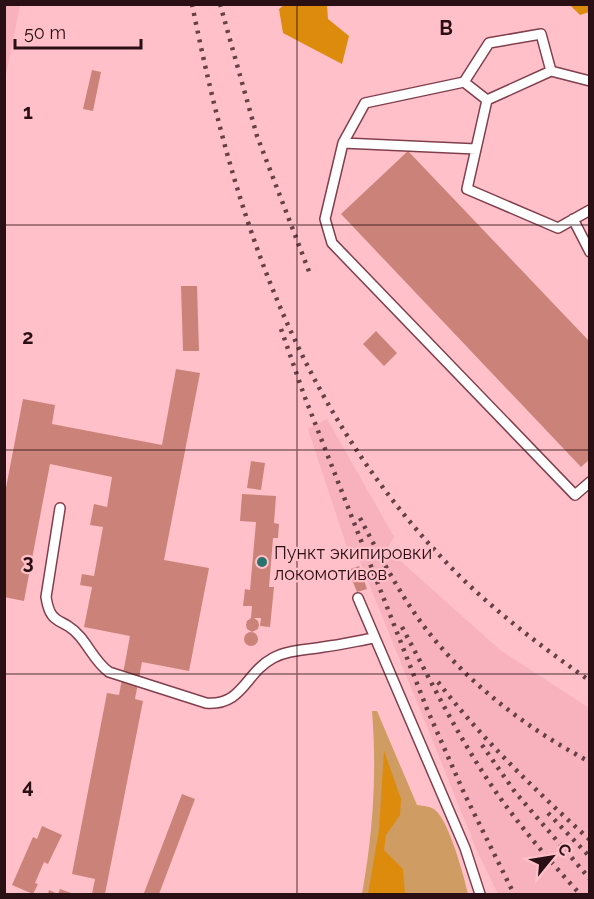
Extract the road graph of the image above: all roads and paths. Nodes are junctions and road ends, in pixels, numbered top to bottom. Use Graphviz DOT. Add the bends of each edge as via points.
graph roads {
  1 [pos="551,71"];
  2 [pos="590,81"];
  3 [pos="464,82"];
  4 [pos="487,100"];
  5 [pos="343,143"];
  6 [pos="476,149"];
  7 [pos="590,210"];
  8 [pos="573,219"];
  9 [pos="590,252"];
  10 [pos="590,482"];
  11 [pos="60,508"];
  12 [pos="358,598"];
  13 [pos="374,638"];
  14 [pos="480,894"];
  1 -- 2 [label="lane"];
  1 -- 3 [label="lane" via="541,34 489,43"];
  1 -- 4 [label="lane"];
  3 -- 4 [label="lane"];
  3 -- 5 [label="lane" via="365,103"];
  4 -- 6 [label="lane"];
  5 -- 6 [label="lane"];
  5 -- 10 [label="lane" via="325,219 332,243 575,495"];
  6 -- 8 [label="lane" via="466,189 558,228"];
  7 -- 8 [label="lane"];
  8 -- 9 [label="lane"];
  11 -- 13 [label="lane" via="46,597 48,608 58,621 78,634 109,672 206,703 221,703 238,694 275,657"];
  12 -- 13 [label="lane"];
  13 -- 14 [label="lane" via="465,848"];
}
